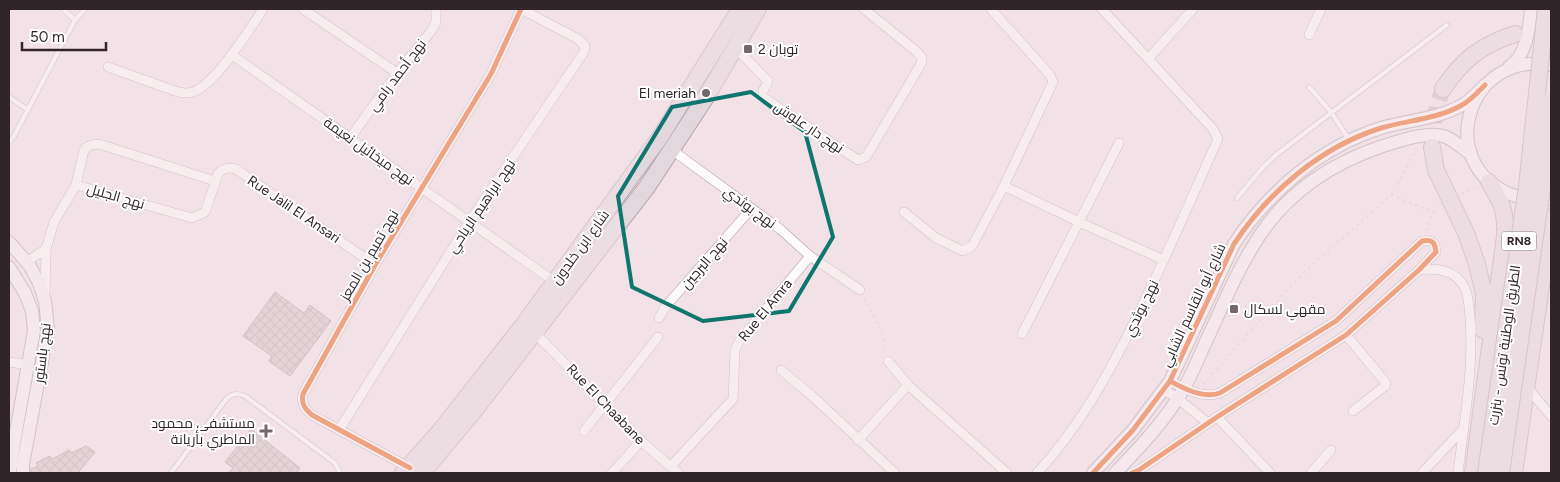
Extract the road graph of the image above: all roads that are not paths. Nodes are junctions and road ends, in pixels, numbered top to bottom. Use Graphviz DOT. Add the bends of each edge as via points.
graph roads {
  1 [pos="63,9"];
  2 [pos="263,9"];
  3 [pos="303,9"];
  4 [pos="436,9"];
  5 [pos="521,9"];
  6 [pos="740,9"];
  7 [pos="758,9"];
  8 [pos="864,9"];
  9 [pos="991,9"];
  10 [pos="1102,9"];
  11 [pos="1193,9"];
  12 [pos="1321,9"];
  13 [pos="1531,9"];
  14 [pos="1546,9"];
  15 [pos="82,10"];
  16 [pos="75,20"];
  17 [pos="1446,25"];
  18 [pos="1515,34"];
  19 [pos="1309,35"];
  20 [pos="735,47"];
  21 [pos="232,55"];
  22 [pos="1149,58"];
  23 [pos="1551,65"];
  24 [pos="108,67"];
  25 [pos="397,73"];
  26 [pos="1498,74"];
  27 [pos="1485,85"];
  28 [pos="1309,88"];
  29 [pos="1443,90"];
  30 [pos="9,97"];
  31 [pos="1551,100"];
  32 [pos="28,110"];
  33 [pos="1331,112"];
  34 [pos="350,138"];
  35 [pos="1349,141"];
  36 [pos="1425,142"];
  37 [pos="9,143"];
  38 [pos="1118,144"];
  39 [pos="672,150"];
  40 [pos="1471,154"];
  41 [pos="215,181"];
  42 [pos="1488,181"];
  43 [pos="76,185"];
  44 [pos="1004,186"];
  45 [pos="421,188"];
  46 [pos="1237,198"];
  47 [pos="1551,198"];
  48 [pos="751,209"];
  49 [pos="904,212"];
  50 [pos="1551,217"];
  51 [pos="469,222"];
  52 [pos="1079,222"];
  53 [pos="9,242"];
  54 [pos="46,249"];
  55 [pos="810,256"];
  56 [pos="1164,260"];
  57 [pos="26,262"];
  58 [pos="375,265"];
  59 [pos="9,268"];
  60 [pos="1419,270"];
  61 [pos="1551,276"];
  62 [pos="555,282"];
  63 [pos="860,290"];
  64 [pos="45,301"];
  65 [pos="659,318"];
  66 [pos="534,332"];
  67 [pos="1022,334"];
  68 [pos="1346,335"];
  69 [pos="658,337"];
  70 [pos="888,361"];
  71 [pos="9,362"];
  72 [pos="1530,362"];
  73 [pos="28,366"];
  74 [pos="782,370"];
  75 [pos="1487,371"];
  76 [pos="908,385"];
  77 [pos="1167,385"];
  78 [pos="1527,387"];
  79 [pos="1186,393"];
  80 [pos="606,404"];
  81 [pos="1354,411"];
  82 [pos="1551,416"];
  83 [pos="1218,417"];
  84 [pos="1208,423"];
  85 [pos="1464,428"];
  86 [pos="339,430"];
  87 [pos="584,431"];
  88 [pos="451,438"];
  89 [pos="858,440"];
  90 [pos="641,441"];
  91 [pos="11,442"];
  92 [pos="1331,450"];
  93 [pos="671,466"];
  94 [pos="412,471"];
  95 [pos="1138,472"];
  96 [pos="10,473"];
  97 [pos="22,473"];
  98 [pos="171,473"];
  99 [pos="340,473"];
  100 [pos="433,473"];
  101 [pos="612,473"];
  102 [pos="678,473"];
  103 [pos="895,473"];
  104 [pos="1007,473"];
  105 [pos="1037,473"];
  106 [pos="1093,473"];
  107 [pos="1115,473"];
  108 [pos="1270,473"];
  109 [pos="1312,473"];
  110 [pos="1422,473"];
  111 [pos="1458,473"];
  112 [pos="1473,473"];
  113 [pos="1486,473"];
  114 [pos="1501,473"];
  115 [pos="1514,473"];
  1 -- 16 [label="lane"];
  2 -- 21 [label="street"];
  3 -- 25 [label="street"];
  4 -- 25 [label="street, نهج أحمد رامي" via="435,25"];
  5 -- 45 [label="street, نهج تميم بن المعز" via="491,74"];
  5 -- 51 [label="street, نهج ابراهيم الرياحي" via="578,39 585,46 584,52"];
  6 -- 62 [label="highway, شارع ابن خلدون" via="674,118"];
  7 -- 20 [label="highway, شارع ابن خلدون"];
  8 -- 20 [label="street, نهج دار علوش" via="922,58 866,157 858,160 763,96 767,80"];
  9 -- 44 [label="street" via="1053,82"];
  10 -- 22 [label="street"];
  11 -- 22 [label="street"];
  12 -- 19 [label="street"];
  13 -- 26 [label="street" via="1522,55 1515,64"];
  14 -- 113 [label="highway, الطريق الوطنية تونس - بنزرت / RN8, bridge" via="1527,186"];
  15 -- 16 [label="lane"];
  16 -- 32 [label="lane"];
  17 -- 33 [label="lane"];
  18 -- 29 [label="highway" via="1495,40 1475,52 1454,72"];
  20 -- 39 [label="highway, شارع ابن خلدون"];
  21 -- 24 [label="street" via="207,84 188,94"];
  21 -- 34 [label="street, نهج ميخائيل نعيمة"];
  22 -- 56 [label="street, نهج بوثدي" via="1213,129 1218,139"];
  23 -- 26 [label="street" via="1517,65"];
  25 -- 34 [label="street, نهج أحمد رامي"];
  26 -- 27 [label="street"];
  27 -- 35 [label="street, شارع أبو القاسم الشابي" via="1464,105 1382,128"];
  27 -- 40 [label="street" via="1474,100 1468,118"];
  28 -- 33 [label="lane"];
  30 -- 32 [label="lane"];
  31 -- 114 [label="highway, الطريق الوطنية تونس - بنزرت / RN8, bridge" via="1542,188"];
  32 -- 37 [label="lane"];
  33 -- 35 [label="lane"];
  33 -- 46 [label="lane" via="1265,164"];
  34 -- 45 [label="street, نهج ميخائيل نعيمة"];
  35 -- 77 [label="street, شارع أبو القاسم الشابي" via="1296,174 1245,227"];
  36 -- 40 [label="street, شارع أبو القاسم الشابي" via="1439,135"];
  36 -- 75 [label="highway, RN8" via="1466,233 1484,294 1483,357"];
  36 -- 79 [label="street, شارع أبو القاسم الشابي" via="1362,153 1340,163 1320,174 1281,208 1251,250"];
  38 -- 52 [label="street"];
  39 -- 48 [label="street, نهج بوثدي"];
  39 -- 66 [label="highway, شارع ابن خلدون"];
  40 -- 42 [label="street"];
  41 -- 43 [label="street, نهج الجليل" via="205,212 192,218"];
  41 -- 43 [label="street, نهج الجليل" via="95,144 84,150"];
  41 -- 58 [label="street, Rue Jalil El Ansari" via="221,170 236,169"];
  42 -- 47 [label="street" via="1501,191 1520,198"];
  42 -- 75 [label="highway, RN8" via="1506,216"];
  43 -- 54 [label="street" via="54,222"];
  44 -- 49 [label="street" via="972,246 963,251 936,238"];
  44 -- 52 [label="street"];
  45 -- 51 [label="street, نهج ميخائيل نعيمة"];
  45 -- 58 [label="street, نهج تميم بن المعز"];
  48 -- 55 [label="street, نهج بوثدي"];
  48 -- 65 [label="street, نهج البرجين"];
  50 -- 72 [label="highway"];
  51 -- 62 [label="street, نهج ميخائيل نعيمة"];
  51 -- 86 [label="street, نهج ابراهيم الرياحي"];
  52 -- 56 [label="street"];
  52 -- 67 [label="street"];
  53 -- 57 [label="street, نهج باستور"];
  54 -- 57 [label="street"];
  54 -- 64 [label="street"];
  55 -- 63 [label="street, نهج بوثدي"];
  55 -- 93 [label="street, Rue El Amra" via="740,340 735,350 733,399"];
  56 -- 105 [label="street, نهج بوثدي" via="1106,375 1080,417"];
  57 -- 64 [label="street, نهج باستور"];
  58 -- 86 [label="street, نهج تميم بن المعز" via="302,394 307,411"];
  59 -- 73 [label="street, نهج باستور" via="32,311 34,331"];
  60 -- 68 [label="street"];
  60 -- 79 [label="street" via="1436,252 1436,245 1429,240 1422,241 1336,321 1220,393"];
  60 -- 85 [label="street" via="1436,268 1446,271 1464,287 1469,300 1472,347"];
  61 -- 72 [label="highway"];
  62 -- 94 [label="highway, شارع ابن خلدون"];
  64 -- 97 [label="street, نهج باستور" via="48,329"];
  66 -- 80 [label="street, Rue El Chaabane"];
  66 -- 88 [label="highway, شارع ابن خلدون"];
  68 -- 81 [label="street" via="1386,383"];
  68 -- 83 [label="street"];
  69 -- 80 [label="street"];
  70 -- 76 [label="street"];
  71 -- 73 [label="street"];
  72 -- 78 [label="highway"];
  73 -- 91 [label="street, نهج باستور"];
  74 -- 89 [label="street"];
  75 -- 112 [label="highway, RN8"];
  76 -- 89 [label="street"];
  76 -- 104 [label="street"];
  77 -- 79 [label="street"];
  77 -- 106 [label="street, شارع أبو القاسم الشابي" via="1133,430"];
  78 -- 82 [label="street"];
  78 -- 115 [label="highway"];
  79 -- 84 [label="street"];
  79 -- 107 [label="street, شارع أبو القاسم الشابي"];
  80 -- 87 [label="street"];
  80 -- 90 [label="street, Rue El Chaabane"];
  83 -- 84 [label="street"];
  83 -- 108 [label="street"];
  84 -- 95 [label="street"];
  85 -- 110 [label="street"];
  85 -- 111 [label="street"];
  86 -- 94 [label="street, نهج تميم بن المعز"];
  88 -- 94 [label="highway"];
  88 -- 100 [label="highway"];
  89 -- 103 [label="street"];
  90 -- 93 [label="street, Rue El Chaabane"];
  90 -- 101 [label="street"];
  91 -- 96 [label="street, نهج باستور"];
  92 -- 109 [label="street"];
  93 -- 102 [label="street, Rue El Chaabane"];
  98 -- 99 [label="lane" via="227,398 234,394 245,396 335,464"];
}
